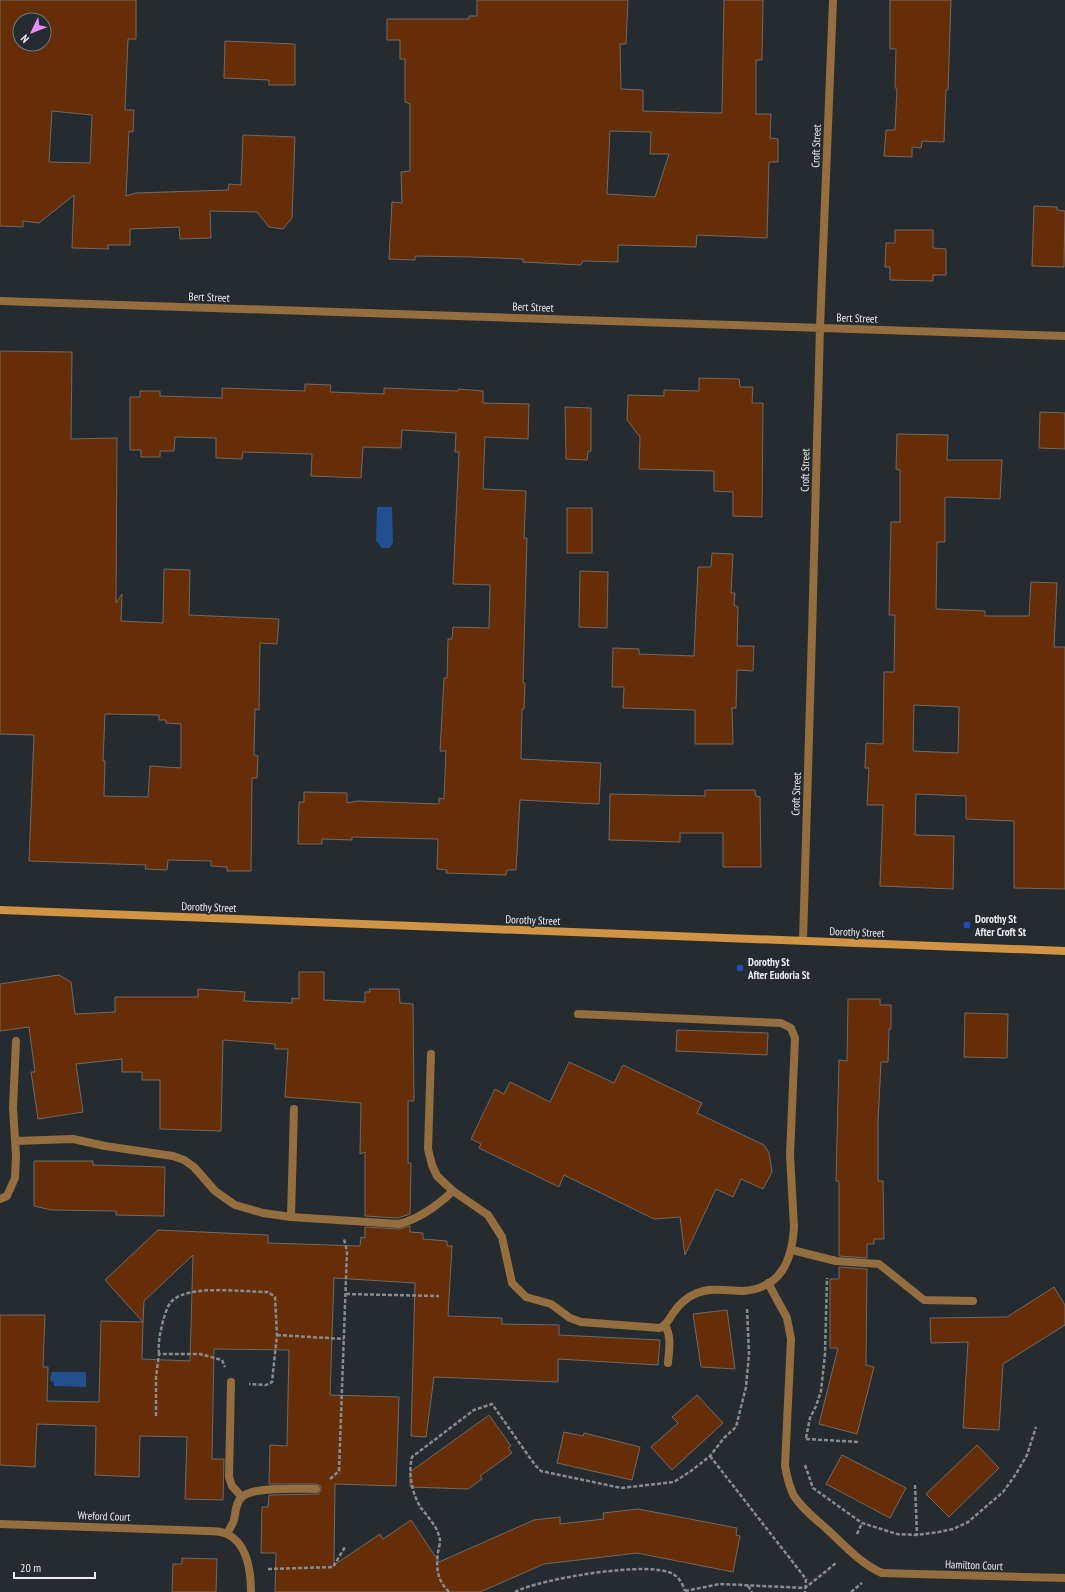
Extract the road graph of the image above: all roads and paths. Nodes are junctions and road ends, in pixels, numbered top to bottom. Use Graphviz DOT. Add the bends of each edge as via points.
graph roads {
  1 [pos="833,0"];
  2 [pos="0,301"];
  3 [pos="820,328"];
  4 [pos="1065,336"];
  5 [pos="0,910"];
  6 [pos="802,941"];
  7 [pos="1065,951"];
  8 [pos="578,1014"];
  9 [pos="16,1041"];
  10 [pos="431,1054"];
  11 [pos="294,1109"];
  12 [pos="15,1141"];
  13 [pos="453,1191"];
  14 [pos="0,1199"];
  15 [pos="291,1217"];
  16 [pos="339,1220"];
  17 [pos="792,1250"];
  18 [pos="828,1260"];
  19 [pos="768,1283"];
  20 [pos="746,1290"];
  21 [pos="346,1294"];
  22 [pos="439,1296"];
  23 [pos="973,1301"];
  24 [pos="665,1325"];
  25 [pos="277,1335"];
  26 [pos="344,1339"];
  27 [pos="159,1354"];
  28 [pos="668,1363"];
  29 [pos="231,1382"];
  30 [pos="156,1416"];
  31 [pos="1036,1427"];
  32 [pos="806,1439"];
  33 [pos="859,1442"];
  34 [pos="806,1445"];
  35 [pos="710,1456"];
  36 [pos="805,1458"];
  37 [pos="915,1485"];
  38 [pos="316,1489"];
  39 [pos="242,1497"];
  40 [pos="0,1524"];
  41 [pos="227,1534"];
  42 [pos="917,1535"];
  43 [pos="345,1547"];
  44 [pos="850,1550"];
  45 [pos="250,1570"];
  46 [pos="1065,1578"];
  47 [pos="748,1586"];
  48 [pos="805,1590"];
  49 [pos="685,1591"];
  50 [pos="251,1592"];
  51 [pos="449,1592"];
  52 [pos="515,1592"];
  53 [pos="752,1592"];
  1 -- 3 [label="street, Croft Street"];
  2 -- 3 [label="street, Bert Street"];
  3 -- 4 [label="street, Bert Street"];
  3 -- 6 [label="street, Croft Street"];
  5 -- 6 [label="main road, Dorothy Street"];
  6 -- 7 [label="main road, Dorothy Street"];
  8 -- 17 [label="street" via="780,1022 791,1028 795,1038 790,1155 794,1227"];
  9 -- 12 [label="street" via="13,1108"];
  10 -- 13 [label="street" via="428,1149 437,1176"];
  11 -- 15 [label="street"];
  12 -- 14 [label="street" via="15,1178 7,1196"];
  12 -- 15 [label="street" via="72,1140 172,1156 194,1167 215,1191 235,1204 262,1213"];
  13 -- 16 [label="street" via="442,1202 409,1222 399,1224"];
  13 -- 24 [label="street" via="488,1215 502,1238 512,1283 526,1297 551,1304 570,1318 581,1322 660,1328"];
  15 -- 16 [label="street"];
  16 -- 21 [label="path" via="347,1251"];
  17 -- 18 [label="street"];
  17 -- 19 [label="street" via="782,1272"];
  18 -- 23 [label="street" via="879,1264 924,1300"];
  18 -- 32 [label="path" via="825,1354 821,1391 810,1418"];
  19 -- 20 [label="street"];
  19 -- 44 [label="street" via="787,1318 791,1339 785,1466 788,1480 794,1495 806,1510"];
  20 -- 24 [label="street" via="698,1292 684,1300"];
  20 -- 35 [label="path" via="749,1354 746,1387 736,1427"];
  21 -- 22 [label="path"];
  21 -- 26 [label="path"];
  24 -- 28 [label="street" via="670,1341"];
  25 -- 26 [label="path"];
  25 -- 27 [label="path" via="275,1297 268,1292 211,1290 184,1293 171,1302 166,1310 158,1339"];
  25 -- 29 [label="path" via="272,1382 266,1385"];
  26 -- 38 [label="path" via="339,1471"];
  27 -- 29 [label="path" via="200,1354 222,1360"];
  27 -- 30 [label="path"];
  29 -- 39 [label="street" via="229,1477 232,1486"];
  31 -- 42 [label="path" via="1027,1455 1003,1492 968,1522 953,1529"];
  32 -- 33 [label="path"];
  32 -- 34 [label="path"];
  35 -- 48 [label="path" via="806,1579"];
  35 -- 51 [label="path" via="674,1482 621,1488 541,1471 492,1404 474,1410 417,1452 410,1464 413,1492 440,1540 436,1566 439,1578"];
  36 -- 42 [label="path" via="812,1488 832,1503 862,1522 897,1534"];
  37 -- 42 [label="path"];
  38 -- 39 [label="street" via="259,1490"];
  39 -- 41 [label="street"];
  40 -- 41 [label="street, Wreford Court" via="208,1531"];
  41 -- 45 [label="street" via="238,1543 247,1558"];
  43 -- 45 [label="path" via="333,1568"];
  44 -- 46 [label="street, Hamilton Court" via="882,1573"];
  44 -- 48 [label="path"];
  45 -- 50 [label="street"];
  47 -- 48 [label="path"];
  47 -- 49 [label="path" via="720,1584"];
  47 -- 53 [label="path"];
  49 -- 52 [label="path" via="675,1574 668,1571 630,1570 552,1580"];
}
